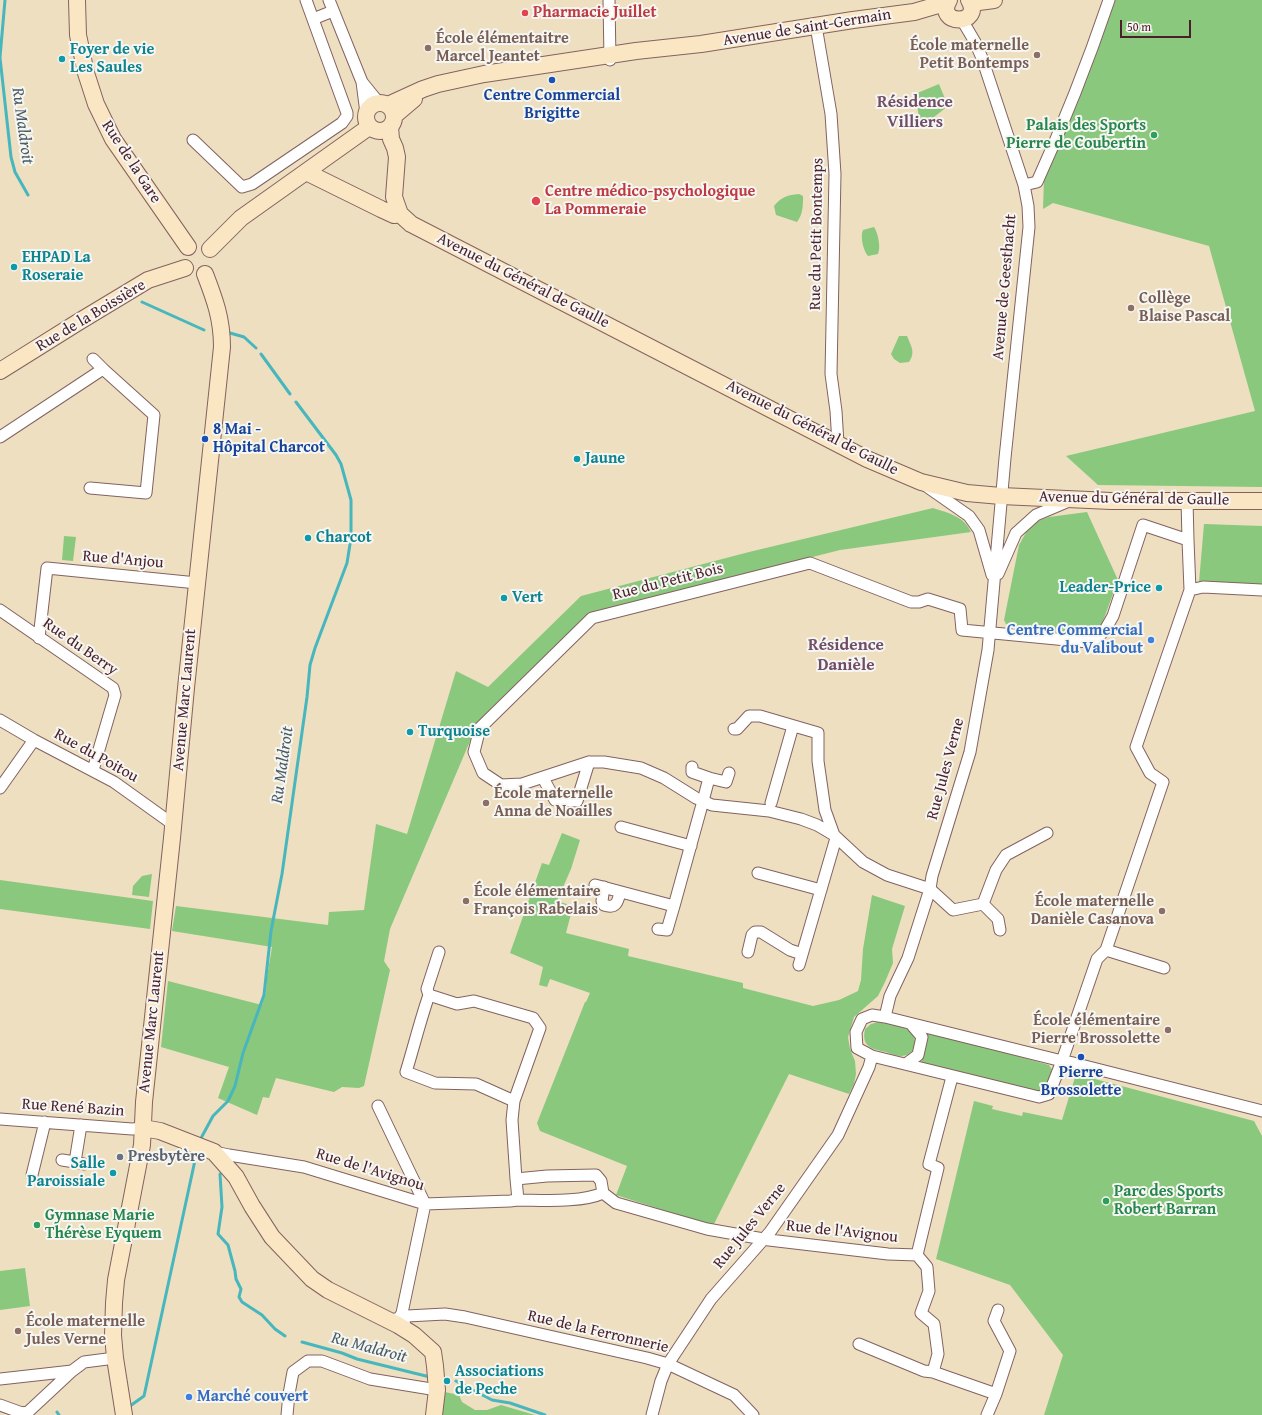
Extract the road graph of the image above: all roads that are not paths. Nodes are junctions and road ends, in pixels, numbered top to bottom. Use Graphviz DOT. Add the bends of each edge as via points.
graph roads {
  1 [pos="77,0"];
  2 [pos="306,0"];
  3 [pos="329,0"];
  4 [pos="609,0"];
  5 [pos="994,0"];
  6 [pos="1109,0"];
  7 [pos="970,2"];
  8 [pos="951,9"];
  9 [pos="333,11"];
  10 [pos="313,20"];
  11 [pos="816,26"];
  12 [pos="610,59"];
  13 [pos="362,82"];
  14 [pos="382,120"];
  15 [pos="193,140"];
  16 [pos="306,172"];
  17 [pos="1024,185"];
  18 [pos="400,214"];
  19 [pos="188,248"];
  20 [pos="210,249"];
  21 [pos="185,268"];
  22 [pos="205,274"];
  23 [pos="93,358"];
  24 [pos="103,369"];
  25 [pos="0,371"];
  26 [pos="0,437"];
  27 [pos="838,444"];
  28 [pos="921,482"];
  29 [pos="90,488"];
  30 [pos="1001,496"];
  31 [pos="1071,500"];
  32 [pos="1187,500"];
  33 [pos="1262,501"];
  34 [pos="1188,540"];
  35 [pos="994,582"];
  36 [pos="197,583"];
  37 [pos="1190,590"];
  38 [pos="1262,590"];
  39 [pos="0,610"];
  40 [pos="989,632"];
  41 [pos="39,638"];
  42 [pos="0,720"];
  43 [pos="794,726"];
  44 [pos="734,729"];
  45 [pos="34,740"];
  46 [pos="589,762"];
  47 [pos="692,767"];
  48 [pos="93,770"];
  49 [pos="729,773"];
  50 [pos="543,778"];
  51 [pos="709,778"];
  52 [pos="0,788"];
  53 [pos="704,801"];
  54 [pos="771,803"];
  55 [pos="825,810"];
  56 [pos="174,825"];
  57 [pos="817,826"];
  58 [pos="621,827"];
  59 [pos="1047,833"];
  60 [pos="835,836"];
  61 [pos="691,846"];
  62 [pos="758,873"];
  63 [pos="930,889"];
  64 [pos="821,890"];
  65 [pos="620,892"];
  66 [pos="983,904"];
  67 [pos="674,906"];
  68 [pos="746,925"];
  69 [pos="658,929"];
  70 [pos="1000,930"];
  71 [pos="755,932"];
  72 [pos="1106,950"];
  73 [pos="439,952"];
  74 [pos="748,952"];
  75 [pos="802,954"];
  76 [pos="799,965"];
  77 [pos="1164,968"];
  78 [pos="429,995"];
  79 [pos="885,1017"];
  80 [pos="911,1024"];
  81 [pos="872,1056"];
  82 [pos="1062,1061"];
  83 [pos="906,1064"];
  84 [pos="952,1077"];
  85 [pos="514,1101"];
  86 [pos="378,1106"];
  87 [pos="1262,1111"];
  88 [pos="0,1119"];
  89 [pos="45,1122"];
  90 [pos="81,1125"];
  91 [pos="143,1128"];
  92 [pos="214,1152"];
  93 [pos="62,1160"];
  94 [pos="32,1175"];
  95 [pos="516,1179"];
  96 [pos="603,1193"];
  97 [pos="518,1200"];
  98 [pos="424,1204"];
  99 [pos="763,1239"];
  100 [pos="916,1255"];
  101 [pos="406,1298"];
  102 [pos="998,1310"];
  103 [pos="423,1315"];
  104 [pos="390,1320"];
  105 [pos="405,1329"];
  106 [pos="858,1344"];
  107 [pos="115,1358"];
  108 [pos="668,1364"];
  109 [pos="72,1371"];
  110 [pos="933,1372"];
  111 [pos="0,1379"];
  112 [pos="437,1390"];
  113 [pos="996,1394"];
  114 [pos="0,1405"];
  115 [pos="124,1415"];
  116 [pos="287,1415"];
  117 [pos="434,1415"];
  118 [pos="652,1415"];
  119 [pos="753,1415"];
  120 [pos="987,1415"];
  1 -- 19 [label="street, Rue de la Gare" via="78,35 96,104 113,139"];
  2 -- 10 [label="street"];
  3 -- 9 [label="street"];
  4 -- 12 [label="street"];
  5 -- 7 [label="street"];
  6 -- 17 [label="street" via="1037,182"];
  7 -- 8 [label="street" via="969,16"];
  8 -- 11 [label="street, Avenue de Saint-Germain"];
  8 -- 17 [label="street, Avenue de Geesthacht" via="976,42"];
  9 -- 10 [label="street"];
  9 -- 13 [label="street"];
  10 -- 15 [label="street" via="348,113 342,123 252,184 242,187"];
  11 -- 12 [label="street, Avenue de Saint-Germain" via="701,44 638,59"];
  11 -- 27 [label="street, Rue du Petit Bontemps" via="831,114 835,174 832,374"];
  12 -- 14 [label="street, Avenue de Saint-Germain" via="484,74 423,88"];
  13 -- 14 [label="street"];
  13 -- 14 [label="street"];
  14 -- 16 [label="street, Avenue de Saint-Germain"];
  14 -- 18 [label="street" via="397,157 394,197"];
  16 -- 18 [label="street, Avenue du Général de Gaulle" via="381,210 394,215"];
  16 -- 20 [label="street, Avenue de Saint-Germain" via="241,218"];
  17 -- 30 [label="street, Avenue de Geesthacht" via="1029,227"];
  18 -- 27 [label="street, Avenue du Général de Gaulle" via="411,224"];
  19 -- 20 [label="street" via="201,244"];
  19 -- 21 [label="street" via="182,258"];
  20 -- 22 [label="street" via="214,262"];
  21 -- 22 [label="street" via="192,274"];
  21 -- 25 [label="street, Rue de la Boissière" via="148,280"];
  22 -- 36 [label="street, Avenue Marc Laurent" via="220,317 222,347"];
  23 -- 24 [label="street"];
  24 -- 26 [label="street"];
  24 -- 29 [label="street" via="154,415 146,494"];
  27 -- 28 [label="street, Avenue du Général de Gaulle"];
  28 -- 30 [label="street, Avenue du Général de Gaulle" via="967,493"];
  28 -- 35 [label="street" via="969,516 978,530"];
  30 -- 31 [label="street, Avenue du Général de Gaulle"];
  30 -- 35 [label="street, Rue Jules Verne"];
  31 -- 32 [label="street, Avenue du Général de Gaulle"];
  31 -- 35 [label="street" via="1036,515 1016,533"];
  32 -- 33 [label="street, Avenue du Général de Gaulle"];
  32 -- 34 [label="street"];
  34 -- 37 [label="street"];
  34 -- 40 [label="street" via="1144,525 1113,616 1105,630 1088,642"];
  35 -- 40 [label="street, Rue Jules Verne"];
  36 -- 41 [label="street, Rue d'Anjou" via="47,568"];
  36 -- 56 [label="street, Avenue Marc Laurent"];
  37 -- 38 [label="street" via="1203,587"];
  37 -- 72 [label="street" via="1136,747 1150,773 1163,782"];
  39 -- 41 [label="street, Rue du Berry"];
  40 -- 50 [label="street, Rue du Petit Bois" via="962,630 960,609 928,598 911,602 810,563 592,618 480,728 474,752 484,773 501,785 522,784"];
  40 -- 63 [label="street, Rue Jules Verne" via="970,752"];
  41 -- 48 [label="street, Rue du Berry" via="112,688 115,695"];
  42 -- 45 [label="street, Rue du Poitou"];
  43 -- 44 [label="street" via="760,716 749,716"];
  43 -- 54 [label="street"];
  43 -- 55 [label="street" via="818,733 818,761"];
  45 -- 48 [label="street, Rue du Poitou"];
  45 -- 52 [label="street"];
  46 -- 50 [label="street, Rue du Petit Bois"];
  46 -- 50 [label="street" via="577,801 555,800"];
  46 -- 53 [label="street, Rue du Petit Bois" via="641,768"];
  47 -- 51 [label="street" via="692,772"];
  48 -- 56 [label="street, Rue du Poitou" via="136,796"];
  49 -- 51 [label="street" via="726,782"];
  51 -- 53 [label="street"];
  53 -- 57 [label="street, Rue du Petit Bois" via="712,805 769,811"];
  53 -- 61 [label="street"];
  55 -- 57 [label="street"];
  55 -- 60 [label="street"];
  56 -- 91 [label="street, Avenue Marc Laurent"];
  57 -- 60 [label="street, Rue du Petit Bois"];
  58 -- 61 [label="street"];
  59 -- 66 [label="street" via="1006,855 996,870"];
  60 -- 63 [label="street, Rue du Petit Bois" via="863,862 887,875"];
  60 -- 64 [label="street"];
  61 -- 67 [label="street"];
  62 -- 64 [label="street"];
  63 -- 66 [label="street" via="953,910"];
  63 -- 79 [label="street, Rue Jules Verne" via="907,963 890,996"];
  64 -- 75 [label="street"];
  65 -- 65 [label="street" via="600,886 604,905 609,907 618,902"];
  65 -- 67 [label="street"];
  66 -- 70 [label="street" via="998,919"];
  67 -- 69 [label="street" via="667,930"];
  68 -- 71 [label="street"];
  71 -- 74 [label="street"];
  71 -- 75 [label="street" via="762,932 790,950"];
  72 -- 77 [label="street"];
  72 -- 82 [label="street" via="1097,959"];
  73 -- 78 [label="street" via="426,988"];
  75 -- 76 [label="street"];
  78 -- 85 [label="street" via="406,1072 435,1084 476,1084"];
  78 -- 85 [label="street" via="457,1004 474,1001 533,1018 540,1028"];
  79 -- 80 [label="street"];
  79 -- 81 [label="street" via="872,1014 862,1019 856,1032 857,1048"];
  80 -- 82 [label="street"];
  80 -- 83 [label="street" via="922,1037 918,1055"];
  81 -- 83 [label="street"];
  81 -- 99 [label="street, Rue Jules Verne" via="838,1136"];
  82 -- 84 [label="street" via="1049,1094 1039,1098"];
  82 -- 87 [label="street"];
  83 -- 84 [label="street"];
  84 -- 100 [label="street" via="929,1164 938,1168"];
  85 -- 95 [label="street" via="512,1120"];
  86 -- 98 [label="street"];
  88 -- 89 [label="street, Rue René Bazin"];
  89 -- 90 [label="street, Rue René Bazin"];
  89 -- 94 [label="street"];
  90 -- 91 [label="street, Rue René Bazin"];
  90 -- 93 [label="street" via="80,1163"];
  91 -- 92 [label="street" via="160,1131"];
  91 -- 107 [label="street, Avenue Marc Laurent" via="116,1280 113,1325"];
  92 -- 98 [label="street, Rue de l'Avignou" via="304,1167"];
  92 -- 104 [label="street" via="236,1177 272,1237 312,1278 328,1290"];
  95 -- 96 [label="street" via="596,1175 601,1181"];
  95 -- 97 [label="street"];
  96 -- 97 [label="street, Rue de l'Avignou" via="595,1197 571,1199"];
  96 -- 99 [label="street, Rue de l'Avignou" via="616,1203 659,1216 707,1229"];
  97 -- 98 [label="street, Rue de l'Avignou"];
  98 -- 101 [label="street"];
  99 -- 100 [label="street, Rue de l'Avignou"];
  99 -- 108 [label="street, Rue Jules Verne" via="711,1299"];
  100 -- 110 [label="street" via="927,1266 929,1292 921,1313 934,1324 938,1354"];
  101 -- 103 [label="street" via="411,1308"];
  101 -- 104 [label="street" via="399,1318"];
  102 -- 113 [label="street" via="994,1321 1010,1351"];
  103 -- 105 [label="street, Rue de la Ferronnerie" via="407,1316 404,1321"];
  103 -- 108 [label="street, Rue de la Ferronnerie" via="444,1314"];
  104 -- 105 [label="street"];
  105 -- 112 [label="street" via="433,1352"];
  106 -- 110 [label="street" via="924,1371"];
  107 -- 109 [label="street" via="84,1362"];
  107 -- 115 [label="street, Avenue Marc Laurent"];
  108 -- 118 [label="street, Rue Jules Verne"];
  108 -- 119 [label="street, Rue de la Ferronnerie" via="734,1395"];
  109 -- 111 [label="street"];
  109 -- 114 [label="street" via="28,1412 22,1413"];
  110 -- 113 [label="street"];
  112 -- 116 [label="street" via="370,1378 322,1361 308,1361 293,1372"];
  112 -- 117 [label="street"];
  113 -- 120 [label="street"];
}
